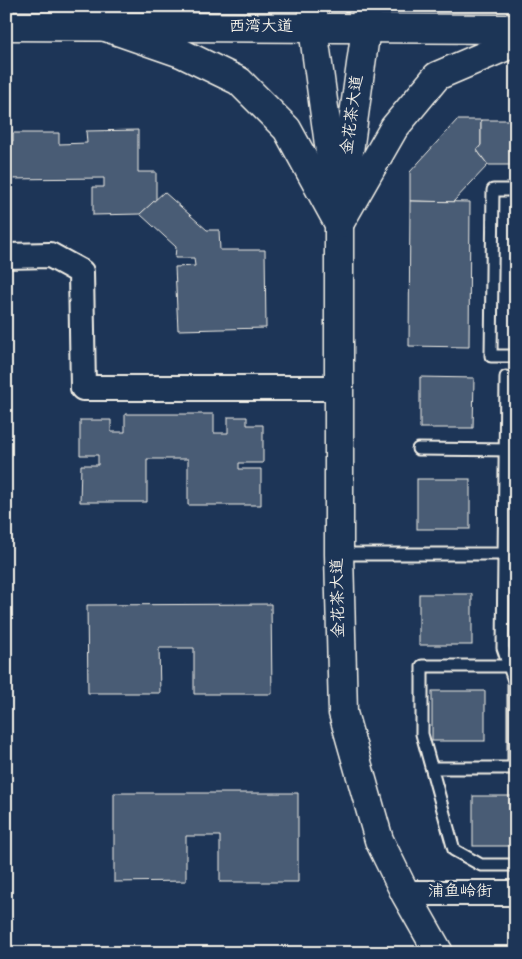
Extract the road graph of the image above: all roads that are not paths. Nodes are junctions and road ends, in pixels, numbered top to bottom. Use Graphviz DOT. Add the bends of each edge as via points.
graph roads {
  1 [pos="314,17"];
  2 [pos="367,17"];
  3 [pos="6,26"];
  4 [pos="106,27"];
  5 [pos="516,29"];
  6 [pos="516,45"];
  7 [pos="516,190"];
  8 [pos="339,224"];
  9 [pos="6,256"];
  10 [pos="516,356"];
  11 [pos="506,377"];
  12 [pos="340,388"];
  13 [pos="418,449"];
  14 [pos="510,450"];
  15 [pos="339,554"];
  16 [pos="504,554"];
  17 [pos="513,666"];
  18 [pos="433,768"];
  19 [pos="515,768"];
  20 [pos="516,865"];
  21 [pos="405,892"];
  22 [pos="516,892"];
  23 [pos="438,953"];
  1 -- 2 [label="street, 西湾大道"];
  1 -- 4 [label="street, 西湾大道"];
  1 -- 8 [label="street, 金花茶大道"];
  2 -- 5 [label="street, 西湾大道"];
  2 -- 8 [label="street, 金花茶大道"];
  3 -- 4 [label="street, 西湾大道"];
  4 -- 8 [label="street" via="181,53 239,81 287,129"];
  6 -- 8 [label="street" via="437,76 394,128"];
  7 -- 10 [label="lane" via="493,190 491,356"];
  8 -- 12 [label="street, 金花茶大道"];
  9 -- 12 [label="street" via="50,255 81,272 83,388"];
  11 -- 14 [label="lane"];
  12 -- 15 [label="street, 金花茶大道"];
  13 -- 14 [label="lane"];
  14 -- 16 [label="lane"];
  15 -- 16 [label="lane"];
  15 -- 21 [label="street, 金花茶大道" via="343,713 379,840"];
  16 -- 17 [label="lane" via="503,648"];
  17 -- 18 [label="lane" via="422,666 422,734"];
  17 -- 19 [label="lane"];
  18 -- 19 [label="lane"];
  18 -- 20 [label="lane" via="454,850 481,865"];
  21 -- 22 [label="street, 浦鱼岭街"];
  21 -- 23 [label="street, 金花茶大道"];
}
